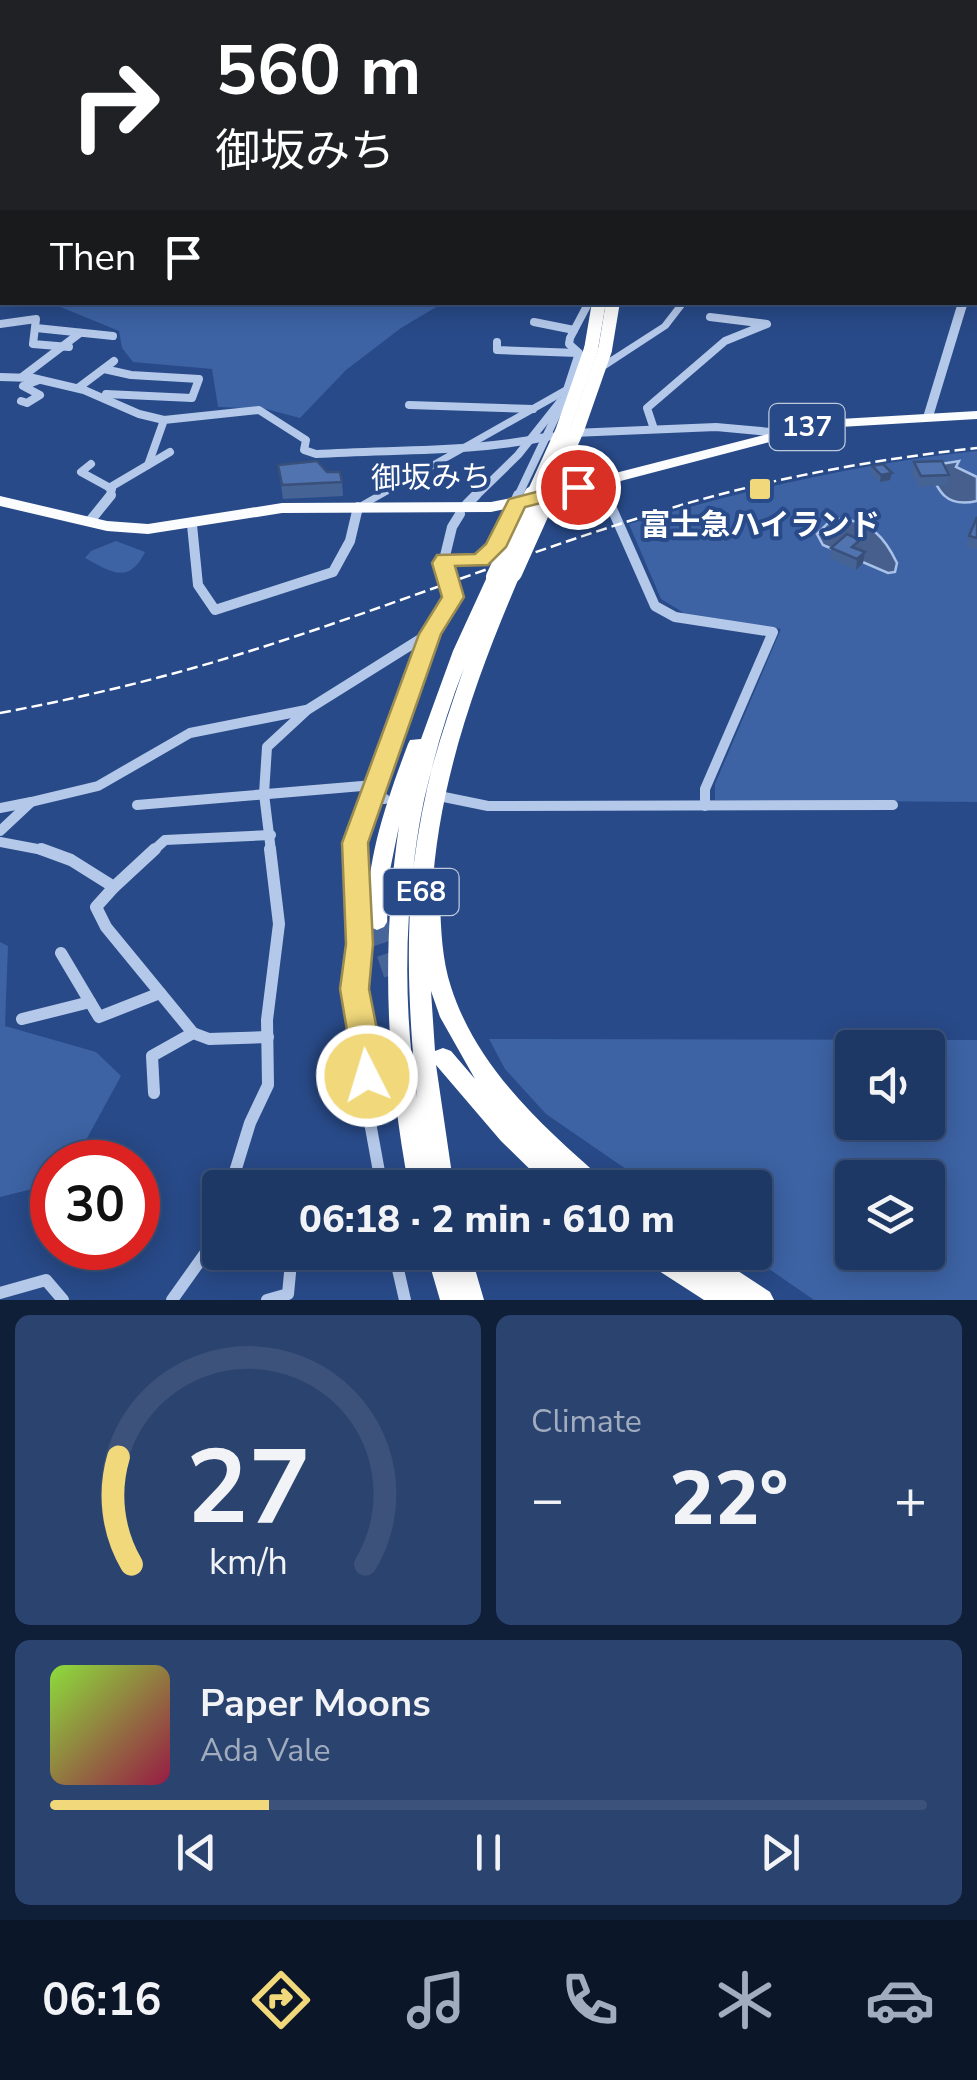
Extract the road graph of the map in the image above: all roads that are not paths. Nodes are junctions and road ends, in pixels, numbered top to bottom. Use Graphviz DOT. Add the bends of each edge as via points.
graph roads {
  1 [pos="587,305"];
  2 [pos="599,305"];
  3 [pos="612,305"];
  4 [pos="682,305"];
  5 [pos="962,305"];
  6 [pos="710,317"];
  7 [pos="534,322"];
  8 [pos="0,324"];
  9 [pos="36,328"];
  10 [pos="574,330"];
  11 [pos="80,333"];
  12 [pos="113,336"];
  13 [pos="497,342"];
  14 [pos="69,347"];
  15 [pos="592,351"];
  16 [pos="114,361"];
  17 [pos="104,369"];
  18 [pos="0,377"];
  19 [pos="22,378"];
  20 [pos="40,379"];
  21 [pos="78,388"];
  22 [pos="95,394"];
  23 [pos="566,394"];
  24 [pos="22,402"];
  25 [pos="409,405"];
  26 [pos="533,409"];
  27 [pos="977,415"];
  28 [pos="928,417"];
  29 [pos="164,420"];
  30 [pos="654,429"];
  31 [pos="782,433"];
  32 [pos="547,436"];
  33 [pos="528,440"];
  34 [pos="170,452"];
  35 [pos="459,452"];
  36 [pos="91,464"];
  37 [pos="148,465"];
  38 [pos="600,481"];
  39 [pos="110,488"];
  40 [pos="0,501"];
  41 [pos="516,503"];
  42 [pos="467,504"];
  43 [pos="358,507"];
  44 [pos="460,514"];
  45 [pos="90,521"];
  46 [pos="192,525"];
  47 [pos="444,560"];
  48 [pos="504,575"];
  49 [pos="476,615"];
  50 [pos="430,634"];
  51 [pos="307,710"];
  52 [pos="374,784"];
  53 [pos="440,789"];
  54 [pos="264,794"];
  55 [pos="368,799"];
  56 [pos="385,799"];
  57 [pos="31,802"];
  58 [pos="137,805"];
  59 [pos="893,805"];
  60 [pos="705,806"];
  61 [pos="0,808"];
  62 [pos="0,831"];
  63 [pos="271,834"];
  64 [pos="0,842"];
  65 [pos="114,887"];
  66 [pos="376,922"];
  67 [pos="61,954"];
  68 [pos="160,993"];
  69 [pos="90,1002"];
  70 [pos="22,1020"];
  71 [pos="193,1033"];
  72 [pos="268,1037"];
  73 [pos="443,1057"];
  74 [pos="154,1094"];
  75 [pos="236,1170"];
  76 [pos="379,1170"];
  77 [pos="417,1170"];
  78 [pos="439,1170"];
  79 [pos="547,1170"];
  80 [pos="576,1170"];
  81 [pos="202,1263"];
  82 [pos="290,1270"];
  83 [pos="398,1270"];
  84 [pos="444,1270"];
  85 [pos="462,1270"];
  86 [pos="679,1270"];
  87 [pos="716,1270"];
  88 [pos="0,1294"];
  89 [pos="63,1300"];
  90 [pos="172,1300"];
  91 [pos="267,1300"];
  92 [pos="405,1300"];
  93 [pos="453,1300"];
  94 [pos="470,1300"];
  95 [pos="726,1300"];
  96 [pos="762,1300"];
  1 -- 10 [label="street"];
  2 -- 15 [label="highway, E68"];
  3 -- 15 [label="highway, E68"];
  4 -- 23 [label="street" via="664,326"];
  5 -- 28 [label="street"];
  6 -- 30 [label="street" via="768,324 725,341 667,387 647,408"];
  7 -- 10 [label="street"];
  8 -- 9 [label="street" via="36,319"];
  9 -- 11 [label="street"];
  9 -- 14 [label="street" via="33,344"];
  10 -- 15 [label="street" via="569,344"];
  11 -- 12 [label="street"];
  11 -- 14 [label="street"];
  13 -- 15 [label="street" via="496,350"];
  14 -- 19 [label="street"];
  15 -- 23 [label="street"];
  15 -- 48 [label="highway, E68, bridge"];
  16 -- 17 [label="street"];
  17 -- 21 [label="street"];
  17 -- 22 [label="street" via="199,379 192,398"];
  18 -- 19 [label="street"];
  19 -- 20 [label="street"];
  20 -- 21 [label="street"];
  20 -- 24 [label="street" via="24,386 40,395"];
  21 -- 22 [label="street"];
  22 -- 29 [label="street"];
  23 -- 26 [label="street"];
  23 -- 32 [label="street"];
  23 -- 33 [label="street"];
  25 -- 26 [label="street"];
  26 -- 35 [label="street"];
  27 -- 28 [label="highway, 御坂みち / 137"];
  28 -- 31 [label="highway, 御坂みち / 137" via="832,422"];
  29 -- 35 [label="street" via="259,410 316,454"];
  29 -- 37 [label="street"];
  30 -- 31 [label="street"];
  30 -- 32 [label="street"];
  31 -- 38 [label="highway, 御坂みち / 137"];
  32 -- 33 [label="street"];
  32 -- 41 [label="street"];
  33 -- 35 [label="street"];
  33 -- 42 [label="street"];
  34 -- 37 [label="street"];
  35 -- 43 [label="street"];
  36 -- 39 [label="street" via="81,472"];
  37 -- 39 [label="street"];
  38 -- 41 [label="highway, 御坂みち / 137"];
  38 -- 60 [label="street" via="655,606 675,617 773,632 705,790"];
  39 -- 45 [label="street"];
  40 -- 45 [label="highway, 御坂みち / 137"];
  41 -- 43 [label="highway, 御坂みち / 137"];
  41 -- 47 [label="street" via="490,555"];
  43 -- 46 [label="highway, 御坂みち / 137" via="282,508"];
  43 -- 46 [label="street" via="333,572 215,610 198,585"];
  44 -- 47 [label="street"];
  45 -- 46 [label="highway, 御坂みち / 137" via="148,529"];
  47 -- 50 [label="street" via="453,597"];
  48 -- 49 [label="highway, E68"];
  48 -- 53 [label="highway, E68"];
  49 -- 66 [label="highway" via="444,673 389,818 377,867"];
  49 -- 77 [label="highway, E68" via="422,764 404,865 398,1003"];
  50 -- 51 [label="street"];
  50 -- 52 [label="street"];
  51 -- 54 [label="street" via="267,747"];
  51 -- 57 [label="street" via="190,733 98,786"];
  52 -- 54 [label="street"];
  52 -- 55 [label="street"];
  53 -- 60 [label="street" via="488,806"];
  53 -- 78 [label="highway, E68" via="422,866 418,1003"];
  53 -- 80 [label="highway" via="431,927 440,988 466,1043 505,1098"];
  54 -- 58 [label="street"];
  54 -- 63 [label="street"];
  55 -- 56 [label="street"];
  55 -- 76 [label="street" via="355,843 360,944 354,989"];
  57 -- 61 [label="street"];
  57 -- 62 [label="street"];
  59 -- 60 [label="street"];
  63 -- 65 [label="street" via="165,840"];
  63 -- 72 [label="street" via="280,924"];
  64 -- 65 [label="street" via="72,860"];
  65 -- 68 [label="street" via="96,907"];
  67 -- 69 [label="street"];
  68 -- 69 [label="street" via="99,1018"];
  68 -- 71 [label="street"];
  69 -- 70 [label="street"];
  71 -- 72 [label="street" via="210,1039"];
  71 -- 74 [label="street" via="152,1056"];
  72 -- 75 [label="street" via="268,1085"];
  73 -- 79 [label="highway"];
  81 -- 90 [label="street"];
  82 -- 91 [label="street" via="288,1294"];
  83 -- 92 [label="street"];
  84 -- 93 [label="highway"];
  85 -- 94 [label="highway"];
  86 -- 95 [label="highway"];
  87 -- 96 [label="highway"];
  88 -- 89 [label="street" via="46,1280"];
}
